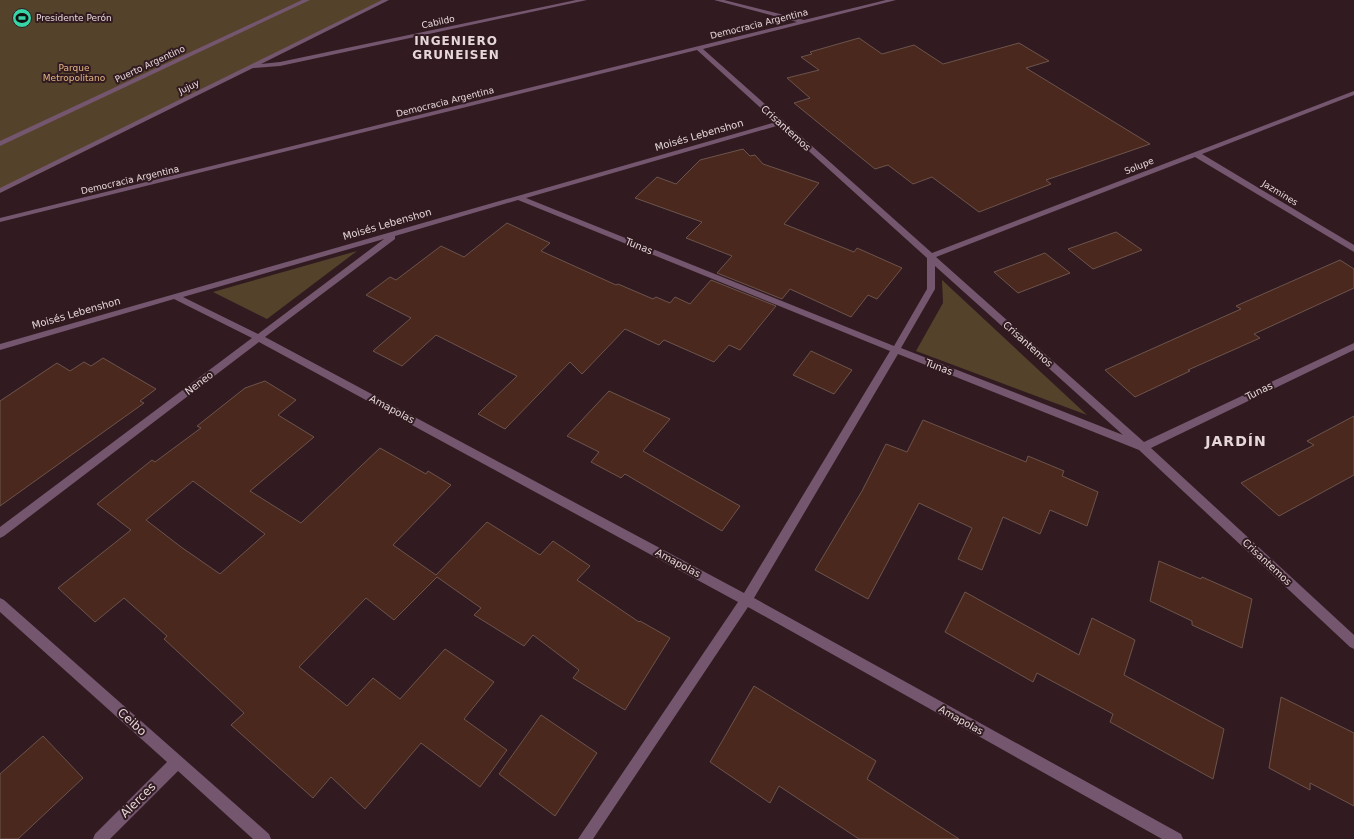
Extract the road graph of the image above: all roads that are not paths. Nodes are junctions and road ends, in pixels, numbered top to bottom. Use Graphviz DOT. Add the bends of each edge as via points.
graph roads {
  1 [pos="307,0"];
  2 [pos="386,0"];
  3 [pos="584,0"];
  4 [pos="718,0"];
  5 [pos="893,0"];
  6 [pos="805,22"];
  7 [pos="698,48"];
  8 [pos="247,68"];
  9 [pos="1354,94"];
  10 [pos="781,123"];
  11 [pos="0,144"];
  12 [pos="1196,154"];
  13 [pos="0,191"];
  14 [pos="519,198"];
  15 [pos="0,220"];
  16 [pos="397,233"];
  17 [pos="1354,249"];
  18 [pos="931,256"];
  19 [pos="175,296"];
  20 [pos="259,338"];
  21 [pos="1354,346"];
  22 [pos="0,347"];
  23 [pos="896,350"];
  24 [pos="1143,447"];
  25 [pos="0,533"];
  26 [pos="746,600"];
  27 [pos="0,604"];
  28 [pos="1354,643"];
  29 [pos="177,762"];
  30 [pos="100,839"];
  31 [pos="264,839"];
  32 [pos="585,839"];
  33 [pos="1176,839"];
  1 -- 11 [label="street, Puerto Argentino"];
  2 -- 8 [label="street, Jujuy"];
  3 -- 8 [label="street, Cabildo" via="288,62"];
  4 -- 6 [label="street"];
  5 -- 6 [label="street, Democracia Argentina"];
  6 -- 7 [label="street, Democracia Argentina"];
  7 -- 10 [label="street, Crisantemos"];
  7 -- 15 [label="street, Democracia Argentina"];
  8 -- 13 [label="street, Jujuy"];
  9 -- 12 [label="street, Solupe"];
  10 -- 14 [label="street, Moisés Lebenshon"];
  10 -- 18 [label="street, Crisantemos"];
  12 -- 17 [label="street, Jazmines"];
  12 -- 18 [label="street, Solupe"];
  14 -- 16 [label="street, Moisés Lebenshon"];
  14 -- 23 [label="street, Tunas"];
  16 -- 19 [label="street, Moisés Lebenshon"];
  16 -- 20 [label="street, Neneo"];
  18 -- 23 [label="street" via="931,289"];
  18 -- 24 [label="street, Crisantemos"];
  19 -- 20 [label="street, Amapolas"];
  19 -- 22 [label="street, Moisés Lebenshon"];
  20 -- 25 [label="street, Neneo"];
  20 -- 26 [label="street, Amapolas"];
  21 -- 24 [label="street, Tunas"];
  23 -- 24 [label="street, Tunas"];
  23 -- 26 [label="street"];
  24 -- 28 [label="street, Crisantemos"];
  26 -- 32 [label="street"];
  26 -- 33 [label="street, Amapolas"];
  27 -- 29 [label="street, Ceibo"];
  29 -- 30 [label="street, Alerces"];
  29 -- 31 [label="street, Ceibo"];
}
